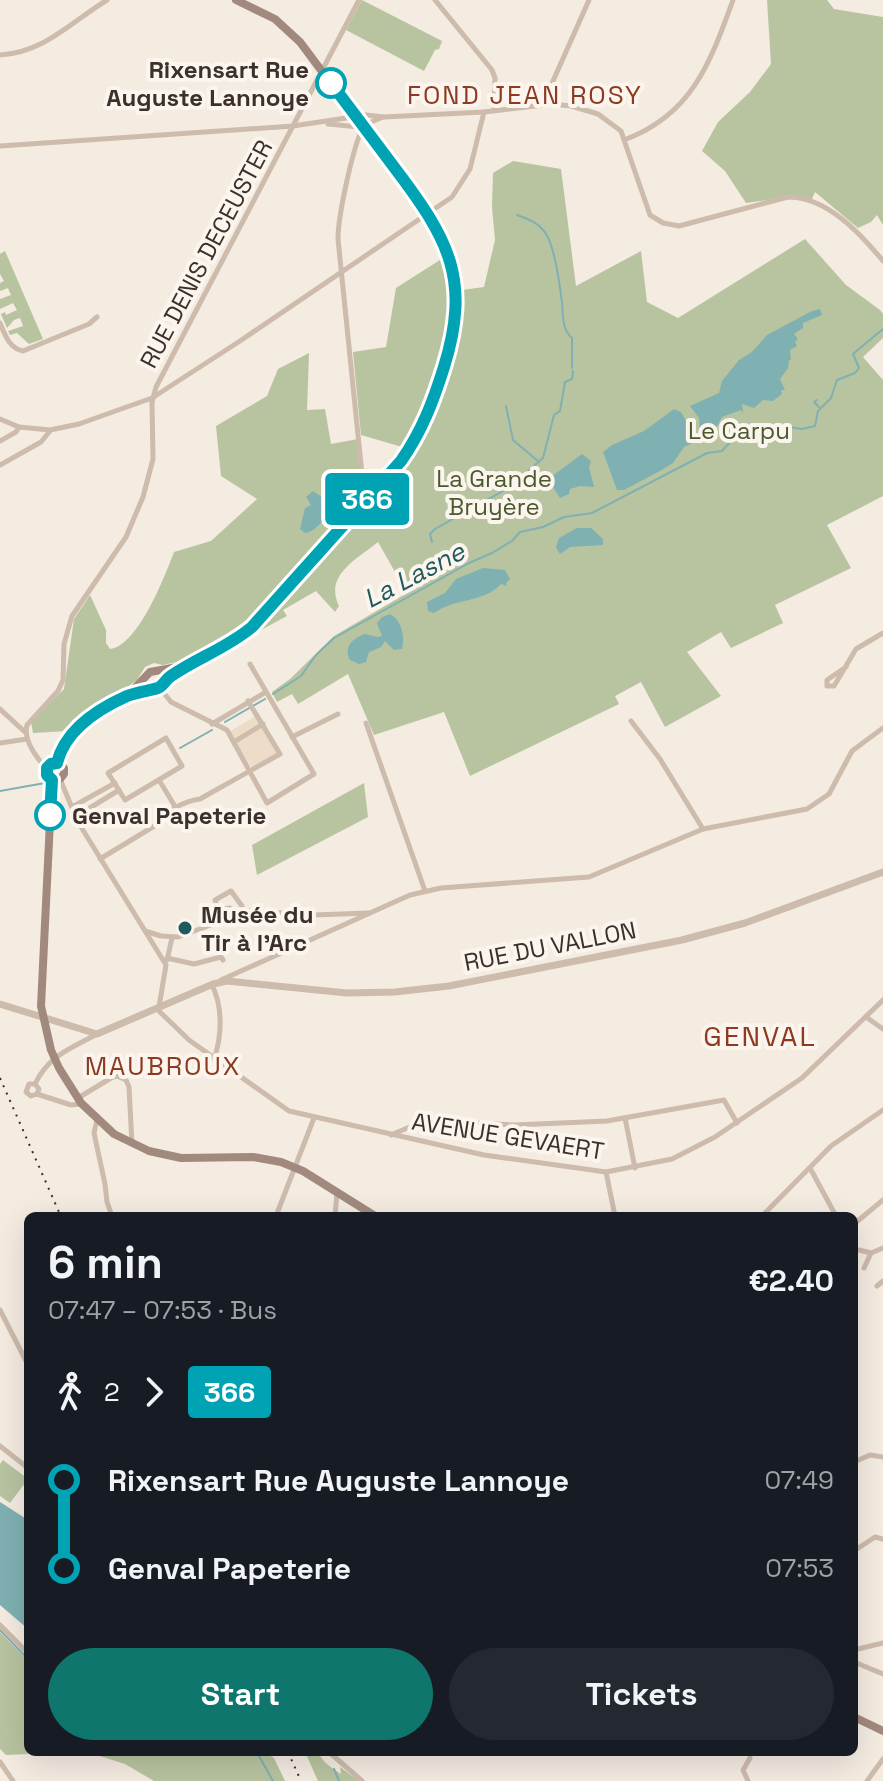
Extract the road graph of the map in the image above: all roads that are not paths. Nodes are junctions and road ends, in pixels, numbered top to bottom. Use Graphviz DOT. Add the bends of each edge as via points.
graph roads {
  1 [pos="107,0"];
  2 [pos="236,0"];
  3 [pos="359,0"];
  4 [pos="435,0"];
  5 [pos="589,0"];
  6 [pos="733,0"];
  7 [pos="0,55"];
  8 [pos="321,69"];
  9 [pos="545,105"];
  10 [pos="494,111"];
  11 [pos="484,112"];
  12 [pos="356,117"];
  13 [pos="384,117"];
  14 [pos="316,123"];
  15 [pos="293,126"];
  16 [pos="363,126"];
  17 [pos="624,140"];
  18 [pos="0,146"];
  19 [pos="429,214"];
  20 [pos="883,261"];
  21 [pos="342,272"];
  22 [pos="97,317"];
  23 [pos="1,327"];
  24 [pos="152,398"];
  25 [pos="0,419"];
  26 [pos="19,427"];
  27 [pos="50,430"];
  28 [pos="0,441"];
  29 [pos="0,465"];
  30 [pos="371,494"];
  31 [pos="883,633"];
  32 [pos="250,664"];
  33 [pos="189,665"];
  34 [pos="846,667"];
  35 [pos="157,671"];
  36 [pos="146,678"];
  37 [pos="158,686"];
  38 [pos="266,692"];
  39 [pos="127,696"];
  40 [pos="248,701"];
  41 [pos="0,709"];
  42 [pos="338,714"];
  43 [pos="631,721"];
  44 [pos="366,723"];
  45 [pos="212,724"];
  46 [pos="263,724"];
  47 [pos="883,728"];
  48 [pos="26,735"];
  49 [pos="292,737"];
  50 [pos="234,742"];
  51 [pos="0,743"];
  52 [pos="57,763"];
  53 [pos="47,768"];
  54 [pos="248,771"];
  55 [pos="56,779"];
  56 [pos="159,780"];
  57 [pos="115,783"];
  58 [pos="119,790"];
  59 [pos="50,800"];
  60 [pos="71,805"];
  61 [pos="176,808"];
  62 [pos="75,817"];
  63 [pos="703,829"];
  64 [pos="100,859"];
  65 [pos="883,872"];
  66 [pos="425,891"];
  67 [pos="236,899"];
  68 [pos="242,906"];
  69 [pos="230,908"];
  70 [pos="371,913"];
  71 [pos="233,915"];
  72 [pos="144,931"];
  73 [pos="172,938"];
  74 [pos="223,960"];
  75 [pos="167,962"];
  76 [pos="212,984"];
  77 [pos="883,1000"];
  78 [pos="0,1004"];
  79 [pos="158,1009"];
  80 [pos="42,1017"];
  81 [pos="866,1017"];
  82 [pos="883,1029"];
  83 [pos="97,1034"];
  84 [pos="54,1057"];
  85 [pos="214,1059"];
  86 [pos="35,1084"];
  87 [pos="37,1094"];
  88 [pos="80,1101"];
  89 [pos="883,1110"];
  90 [pos="314,1118"];
  91 [pos="625,1118"];
  92 [pos="97,1120"];
  93 [pos="737,1123"];
  94 [pos="391,1135"];
  95 [pos="132,1144"];
  96 [pos="295,1166"];
  97 [pos="635,1168"];
  98 [pos="810,1168"];
  99 [pos="606,1172"];
  100 [pos="337,1192"];
  101 [pos="883,1200"];
  102 [pos="111,1212"];
  103 [pos="278,1212"];
  104 [pos="335,1212"];
  105 [pos="369,1212"];
  106 [pos="614,1212"];
  107 [pos="766,1212"];
  108 [pos="834,1212"];
  109 [pos="858,1221"];
  110 [pos="883,1248"];
  111 [pos="859,1250"];
  112 [pos="871,1253"];
  113 [pos="864,1268"];
  114 [pos="883,1281"];
  115 [pos="877,1286"];
  116 [pos="0,1310"];
  117 [pos="24,1357"];
  118 [pos="0,1446"];
  119 [pos="883,1457"];
  120 [pos="858,1460"];
  121 [pos="24,1465"];
  122 [pos="883,1539"];
  123 [pos="858,1548"];
  124 [pos="0,1625"];
  125 [pos="883,1643"];
  126 [pos="24,1649"];
  127 [pos="858,1649"];
  128 [pos="858,1664"];
  129 [pos="883,1674"];
  130 [pos="858,1719"];
  131 [pos="880,1727"];
  132 [pos="334,1756"];
  133 [pos="750,1758"];
  134 [pos="883,1759"];
  135 [pos="0,1762"];
  136 [pos="13,1781"];
  137 [pos="362,1781"];
  138 [pos="748,1781"];
  139 [pos="867,1781"];
  1 -- 7 [label="street" via="49,41"];
  2 -- 8 [label="main road" via="288,30"];
  3 -- 8 [label="street, RUE DENIS DECEUSTER"];
  4 -- 10 [label="street" via="492,70"];
  5 -- 9 [label="street"];
  6 -- 17 [label="street" via="697,83 667,118"];
  8 -- 12 [label="main road"];
  8 -- 15 [label="street, RUE DENIS DECEUSTER"];
  9 -- 10 [label="street"];
  9 -- 17 [label="street" via="591,111 615,125"];
  10 -- 11 [label="street"];
  11 -- 13 [label="street"];
  11 -- 19 [label="street" via="467,176 452,197"];
  12 -- 13 [label="street"];
  12 -- 14 [label="street"];
  12 -- 16 [label="main road"];
  13 -- 16 [label="street"];
  14 -- 15 [label="street"];
  14 -- 16 [label="street"];
  15 -- 18 [label="street"];
  15 -- 24 [label="street, RUE DENIS DECEUSTER"];
  16 -- 19 [label="main road"];
  16 -- 21 [label="street" via="338,228"];
  17 -- 20 [label="street" via="656,220 684,225 788,197 810,199 840,218"];
  19 -- 21 [label="street"];
  19 -- 30 [label="main road" via="453,270 454,329 421,432"];
  21 -- 24 [label="street"];
  21 -- 30 [label="street" via="362,474"];
  22 -- 23 [label="street" via="23,351 11,344"];
  24 -- 27 [label="street"];
  24 -- 48 [label="street" via="153,459 143,497 126,537 72,616 64,644 63,680 29,721"];
  25 -- 26 [label="street"];
  26 -- 27 [label="street"];
  26 -- 28 [label="street"];
  27 -- 29 [label="street" via="41,442"];
  30 -- 33 [label="main road" via="252,627"];
  31 -- 34 [label="street" via="859,647"];
  32 -- 38 [label="street"];
  33 -- 35 [label="main road"];
  33 -- 37 [label="main road"];
  35 -- 36 [label="main road"];
  35 -- 37 [label="main road" via="164,677"];
  36 -- 37 [label="main road" via="149,686"];
  36 -- 39 [label="main road"];
  37 -- 39 [label="main road"];
  37 -- 45 [label="street" via="171,702"];
  38 -- 40 [label="street"];
  38 -- 49 [label="street"];
  39 -- 52 [label="main road" via="77,728"];
  40 -- 45 [label="street"];
  40 -- 46 [label="street"];
  41 -- 48 [label="street"];
  42 -- 49 [label="street"];
  43 -- 63 [label="street"];
  44 -- 66 [label="street"];
  45 -- 50 [label="street" via="227,730"];
  46 -- 50 [label="street"];
  46 -- 54 [label="street" via="280,754"];
  47 -- 63 [label="street" via="852,751 829,794 817,804"];
  48 -- 51 [label="street"];
  48 -- 53 [label="street"];
  49 -- 54 [label="street" via="314,774 267,803"];
  50 -- 54 [label="street"];
  52 -- 53 [label="main road"];
  52 -- 55 [label="main road" via="64,774"];
  53 -- 55 [label="main road" via="47,775"];
  54 -- 61 [label="street"];
  55 -- 59 [label="main road"];
  55 -- 60 [label="street"];
  56 -- 57 [label="street" via="182,766 166,738 108,773"];
  56 -- 58 [label="street" via="125,800"];
  56 -- 61 [label="street"];
  57 -- 58 [label="street"];
  57 -- 60 [label="street"];
  58 -- 62 [label="street"];
  59 -- 60 [label="street" via="59,797"];
  59 -- 80 [label="main road"];
  60 -- 62 [label="street"];
  61 -- 64 [label="street"];
  62 -- 64 [label="street"];
  63 -- 66 [label="street" via="581,878"];
  64 -- 72 [label="street"];
  65 -- 76 [label="street, RUE DU VALLON" via="745,923 682,940 449,986 373,993"];
  66 -- 70 [label="street"];
  67 -- 68 [label="street"];
  67 -- 69 [label="street"];
  67 -- 69 [label="street" via="231,891 215,900 218,910"];
  69 -- 71 [label="street"];
  70 -- 71 [label="street"];
  70 -- 76 [label="street"];
  71 -- 73 [label="street"];
  72 -- 73 [label="street"];
  72 -- 75 [label="street"];
  73 -- 75 [label="street"];
  74 -- 75 [label="street"];
  75 -- 79 [label="street"];
  76 -- 79 [label="street"];
  76 -- 85 [label="street" via="220,1020"];
  77 -- 81 [label="street, AVENUE GEVAERT"];
  78 -- 80 [label="street"];
  79 -- 83 [label="street"];
  79 -- 85 [label="street, AVENUE GEVAERT" via="173,1028"];
  80 -- 83 [label="street"];
  80 -- 84 [label="main road"];
  81 -- 82 [label="street"];
  81 -- 93 [label="street, AVENUE GEVAERT" via="802,1078"];
  83 -- 84 [label="street"];
  84 -- 86 [label="street"];
  84 -- 88 [label="main road"];
  85 -- 90 [label="street, AVENUE GEVAERT" via="282,1108"];
  86 -- 87 [label="street"];
  86 -- 87 [label="street" via="26,1092"];
  87 -- 88 [label="street" via="71,1105"];
  88 -- 92 [label="main road"];
  88 -- 95 [label="street" via="111,1078 126,1080"];
  89 -- 98 [label="street" via="841,1138"];
  90 -- 94 [label="street, AVENUE GEVAERT"];
  90 -- 96 [label="street"];
  91 -- 93 [label="street" via="724,1100"];
  91 -- 94 [label="street" via="514,1125 426,1120"];
  91 -- 97 [label="street"];
  92 -- 95 [label="main road"];
  92 -- 102 [label="street" via="94,1133"];
  93 -- 97 [label="street, AVENUE GEVAERT" via="672,1159"];
  94 -- 99 [label="street, AVENUE GEVAERT" via="510,1160"];
  95 -- 96 [label="main road" via="181,1158 253,1157"];
  96 -- 100 [label="main road"];
  96 -- 103 [label="street"];
  97 -- 99 [label="street, AVENUE GEVAERT"];
  98 -- 107 [label="street"];
  98 -- 108 [label="street"];
  99 -- 106 [label="street"];
  100 -- 104 [label="street"];
  100 -- 105 [label="main road"];
  101 -- 109 [label="street"];
  110 -- 112 [label="street"];
  111 -- 112 [label="street"];
  112 -- 113 [label="street"];
  114 -- 115 [label="street"];
  116 -- 117 [label="street"];
  118 -- 121 [label="street"];
  119 -- 120 [label="street"];
  122 -- 123 [label="street" via="875,1537"];
  124 -- 126 [label="street"];
  125 -- 127 [label="street"];
  128 -- 129 [label="street"];
  130 -- 131 [label="main road"];
  132 -- 137 [label="street"];
  133 -- 138 [label="street" via="743,1770"];
  134 -- 139 [label="street"];
  135 -- 136 [label="street"];
}
